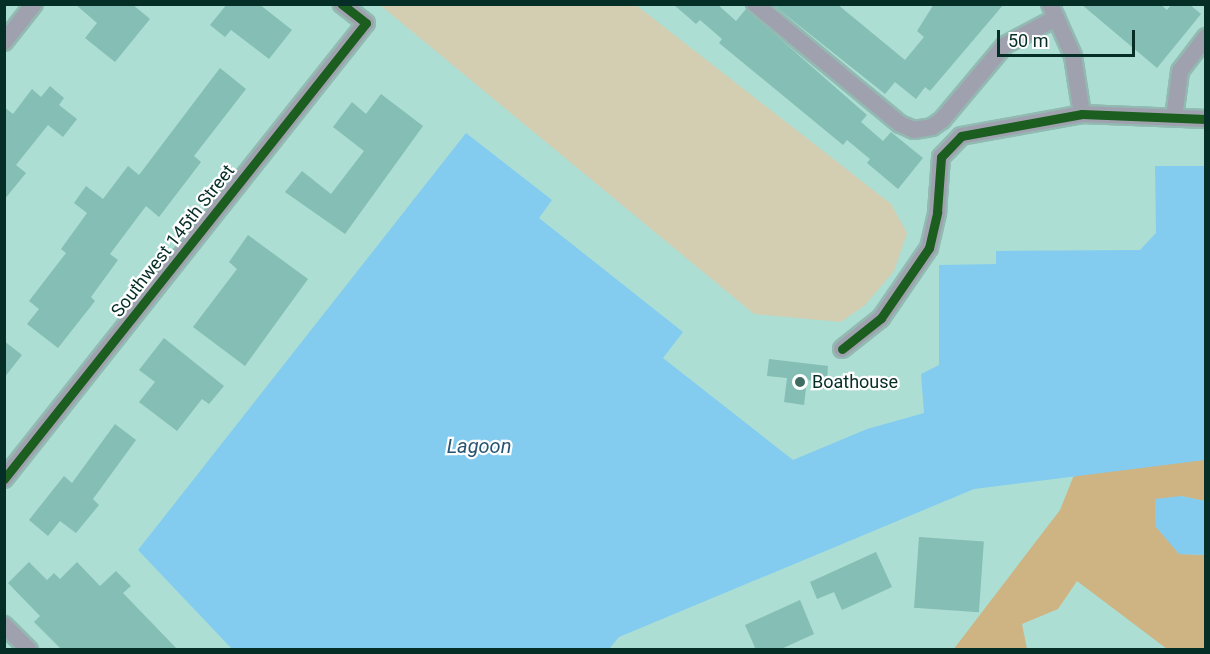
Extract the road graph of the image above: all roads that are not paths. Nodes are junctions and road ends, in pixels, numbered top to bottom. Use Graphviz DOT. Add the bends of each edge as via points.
graph roads {
  1 [pos="34,4"];
  2 [pos="342,4"];
  3 [pos="755,4"];
  4 [pos="1053,11"];
  5 [pos="1206,37"];
  6 [pos="4,42"];
  7 [pos="1082,114"];
  8 [pos="1174,117"];
  9 [pos="1206,119"];
  10 [pos="842,349"];
  11 [pos="4,479"];
  12 [pos="4,624"];
  13 [pos="29,650"];
  1 -- 6 [label="street"];
  2 -- 11 [label="street, Southwest 145th Street" via="366,23"];
  3 -- 4 [label="street" via="900,124 914,130 932,127 942,120 1010,40"];
  4 -- 7 [label="street" via="1077,72"];
  5 -- 8 [label="street" via="1180,71"];
  7 -- 8 [label="street"];
  7 -- 10 [label="street" via="974,131 950,144 940,165 938,212 929,248 881,318"];
  8 -- 9 [label="street"];
  12 -- 13 [label="street"];
}
